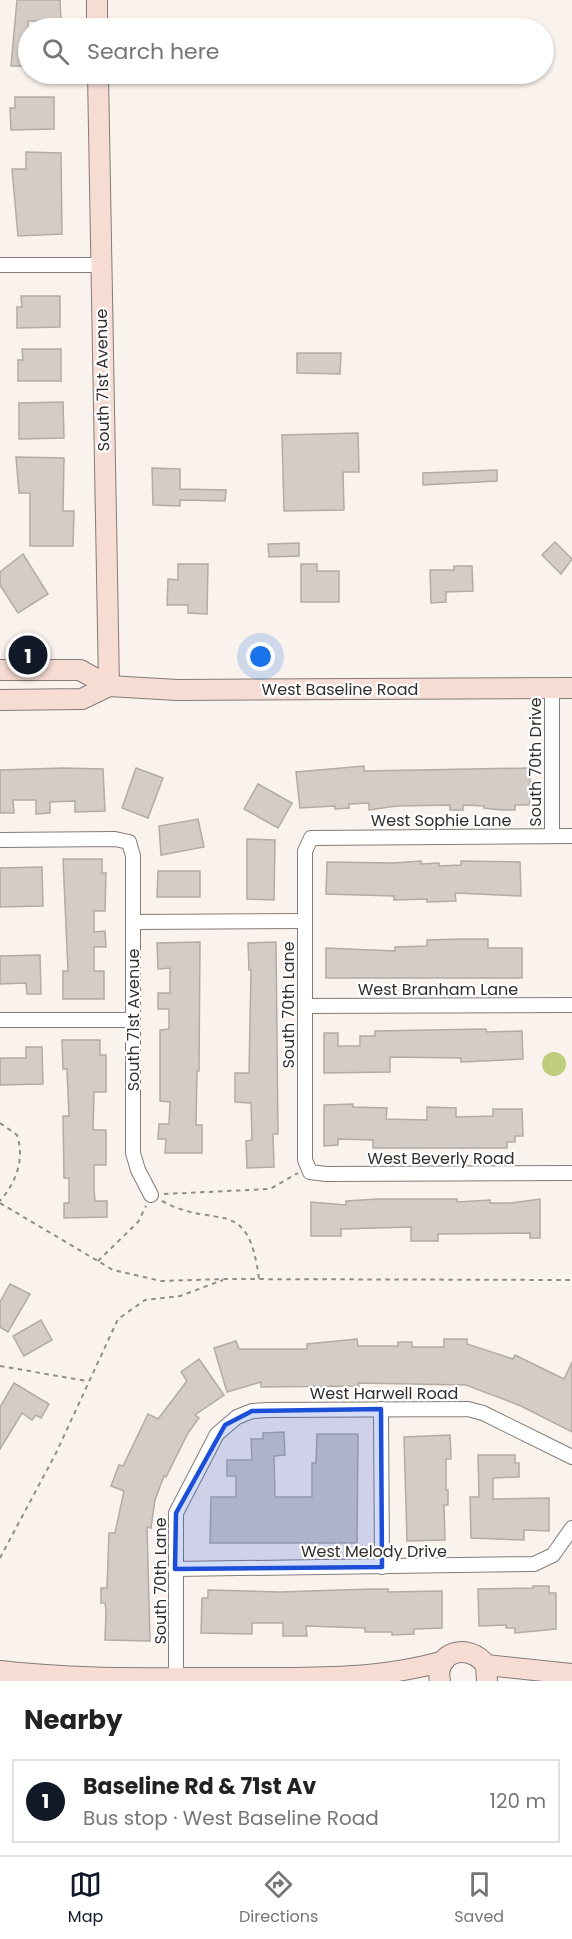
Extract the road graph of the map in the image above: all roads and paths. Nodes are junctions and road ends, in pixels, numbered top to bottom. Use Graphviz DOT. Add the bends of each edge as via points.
graph roads {
  1 [pos="97,0"];
  2 [pos="97,18"];
  3 [pos="98,84"];
  4 [pos="0,265"];
  5 [pos="99,265"];
  6 [pos="0,670"];
  7 [pos="109,686"];
  8 [pos="552,688"];
  9 [pos="572,688"];
  10 [pos="0,700"];
  11 [pos="552,836"];
  12 [pos="572,836"];
  13 [pos="311,838"];
  14 [pos="0,840"];
  15 [pos="305,921"];
  16 [pos="133,922"];
  17 [pos="572,1005"];
  18 [pos="305,1006"];
  19 [pos="0,1020"];
  20 [pos="133,1020"];
  21 [pos="0,1123"];
  22 [pos="308,1169"];
  23 [pos="572,1173"];
  24 [pos="151,1195"];
  25 [pos="0,1202"];
  26 [pos="99,1261"];
  27 [pos="225,1279"];
  28 [pos="259,1280"];
  29 [pos="572,1280"];
  30 [pos="0,1366"];
  31 [pos="87,1381"];
  32 [pos="381,1409"];
  33 [pos="225,1425"];
  34 [pos="572,1457"];
  35 [pos="572,1528"];
  36 [pos="0,1558"];
  37 [pos="382,1567"];
  38 [pos="175,1569"];
  39 [pos="444,1662"];
  40 [pos="0,1671"];
  41 [pos="486,1673"];
  42 [pos="567,1674"];
  43 [pos="176,1678"];
  44 [pos="376,1679"];
  45 [pos="275,1680"];
  46 [pos="440,1681"];
  47 [pos="506,1681"];
  1 -- 2 [label="street"];
  3 -- 5 [label="street, South 71st Avenue"];
  4 -- 5 [label="street"];
  5 -- 7 [label="street, South 71st Avenue"];
  6 -- 7 [label="street, West Baseline Road" via="80,670"];
  7 -- 8 [label="street, West Baseline Road" via="177,690"];
  7 -- 10 [label="street, West Baseline Road" via="82,699"];
  8 -- 9 [label="street, West Baseline Road"];
  8 -- 11 [label="street, South 70th Drive"];
  11 -- 12 [label="street, West Sophie Lane"];
  11 -- 13 [label="street, West Sophie Lane"];
  13 -- 15 [label="street, South 70th Lane" via="305,851"];
  14 -- 16 [label="street, South 71st Avenue" via="129,842 133,856"];
  15 -- 16 [label="street"];
  15 -- 18 [label="street, South 70th Lane"];
  16 -- 20 [label="street, South 71st Avenue"];
  17 -- 18 [label="street, West Branham Lane"];
  18 -- 22 [label="street, South 70th Lane" via="304,1160"];
  19 -- 20 [label="street"];
  20 -- 24 [label="street, South 71st Avenue" via="133,1153"];
  21 -- 25 [label="path" via="17,1135 21,1154 15,1178"];
  22 -- 23 [label="street, West Beverly Road"];
  22 -- 24 [label="path" via="270,1188"];
  24 -- 26 [label="path" via="138,1222"];
  24 -- 28 [label="path" via="184,1211 230,1218 244,1228 252,1243"];
  25 -- 26 [label="path"];
  26 -- 27 [label="path" via="133,1276 161,1281"];
  27 -- 28 [label="path"];
  27 -- 31 [label="path" via="200,1290 156,1297 132,1307 118,1319"];
  28 -- 29 [label="path"];
  30 -- 31 [label="path"];
  31 -- 36 [label="path" via="56,1453"];
  32 -- 33 [label="street, West Harwell Road" via="252,1411"];
  32 -- 34 [label="street, West Harwell Road" via="468,1409"];
  32 -- 37 [label="street"];
  33 -- 38 [label="street, South 70th Lane" via="211,1443 176,1513"];
  35 -- 37 [label="street, West Melody Drive" via="553,1555 534,1564"];
  37 -- 38 [label="street, West Melody Drive"];
  38 -- 43 [label="street, South 70th Lane"];
  39 -- 41 [label="street" via="465,1651 474,1653"];
  39 -- 44 [label="street"];
  39 -- 46 [label="street"];
  40 -- 43 [label="street" via="71,1678"];
  41 -- 42 [label="street"];
  42 -- 47 [label="street"];
  43 -- 45 [label="street"];
  44 -- 45 [label="street"];
}
